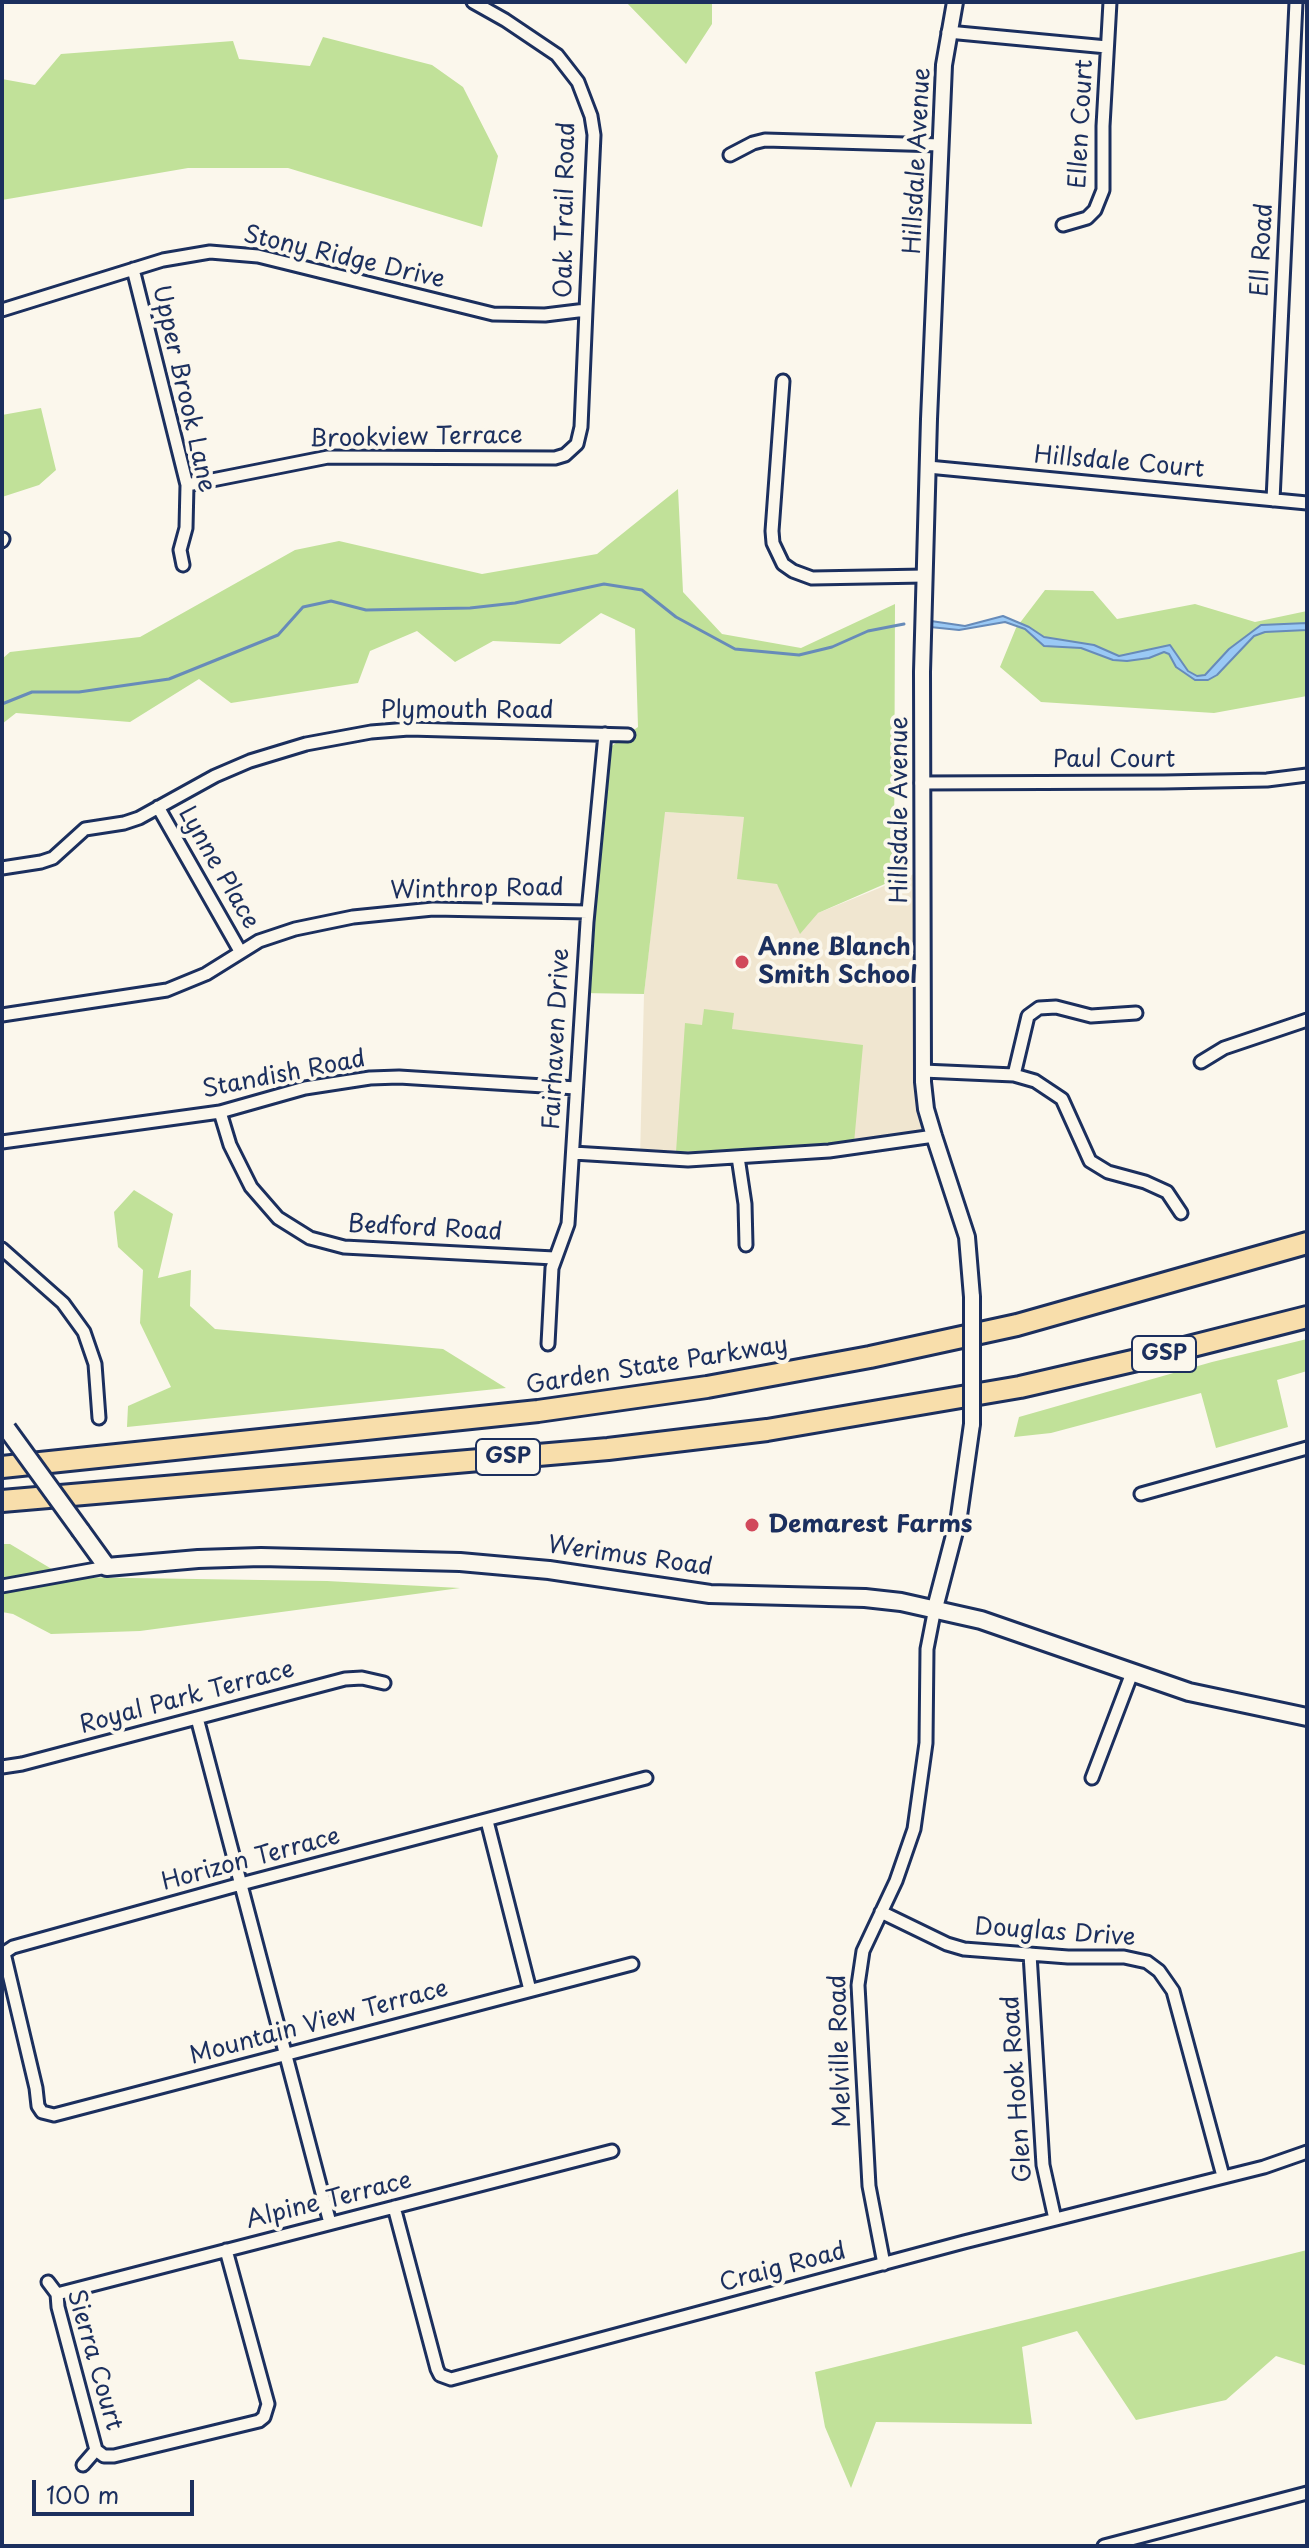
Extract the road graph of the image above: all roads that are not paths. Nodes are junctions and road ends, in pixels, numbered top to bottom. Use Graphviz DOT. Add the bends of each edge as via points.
graph roads {
  1 [pos="473,2"];
  2 [pos="955,2"];
  3 [pos="1110,2"];
  4 [pos="1296,2"];
  5 [pos="948,32"];
  6 [pos="1107,47"];
  7 [pos="941,145"];
  8 [pos="730,155"];
  9 [pos="1063,225"];
  10 [pos="133,269"];
  11 [pos="2,310"];
  12 [pos="586,310"];
  13 [pos="783,381"];
  14 [pos="581,427"];
  15 [pos="928,467"];
  16 [pos="187,485"];
  17 [pos="1273,500"];
  18 [pos="1307,503"];
  19 [pos="183,565"];
  20 [pos="925,576"];
  21 [pos="605,734"];
  22 [pos="628,735"];
  23 [pos="1307,775"];
  24 [pos="921,783"];
  25 [pos="158,807"];
  26 [pos="2,868"];
  27 [pos="588,912"];
  28 [pos="240,951"];
  29 [pos="1136,1013"];
  30 [pos="2,1015"];
  31 [pos="1307,1020"];
  32 [pos="1201,1062"];
  33 [pos="923,1071"];
  34 [pos="1014,1075"];
  35 [pos="576,1088"];
  36 [pos="220,1112"];
  37 [pos="934,1136"];
  38 [pos="2,1142"];
  39 [pos="573,1153"];
  40 [pos="738,1157"];
  41 [pos="1181,1213"];
  42 [pos="1307,1243"];
  43 [pos="746,1245"];
  44 [pos="2,1249"];
  45 [pos="554,1258"];
  46 [pos="1307,1317"];
  47 [pos="548,1344"];
  48 [pos="99,1418"];
  49 [pos="4,1426"];
  50 [pos="1307,1448"];
  51 [pos="2,1467"];
  52 [pos="1141,1494"];
  53 [pos="2,1501"];
  54 [pos="107,1567"];
  55 [pos="2,1586"];
  56 [pos="935,1608"];
  57 [pos="1132,1673"];
  58 [pos="384,1683"];
  59 [pos="1307,1717"];
  60 [pos="197,1718"];
  61 [pos="2,1767"];
  62 [pos="646,1778"];
  63 [pos="1092,1778"];
  64 [pos="487,1821"];
  65 [pos="241,1884"];
  66 [pos="881,1912"];
  67 [pos="1030,1954"];
  68 [pos="632,1964"];
  69 [pos="530,1990"];
  70 [pos="286,2054"];
  71 [pos="36,2088"];
  72 [pos="612,2151"];
  73 [pos="1307,2152"];
  74 [pos="1223,2176"];
  75 [pos="394,2207"];
  76 [pos="1055,2219"];
  77 [pos="330,2223"];
  78 [pos="226,2250"];
  79 [pos="884,2264"];
  80 [pos="48,2282"];
  81 [pos="57,2294"];
  82 [pos="96,2450"];
  83 [pos="83,2465"];
  84 [pos="1307,2493"];
  85 [pos="1104,2546"];
  1 -- 12 [label="street, Oak Trail Road" via="557,55 586,99 594,135"];
  2 -- 5 [label="street, Hillsdale Avenue"];
  3 -- 6 [label="street, Ellen Court"];
  4 -- 17 [label="street, Ell Road"];
  5 -- 6 [label="street"];
  5 -- 7 [label="street, Hillsdale Avenue"];
  6 -- 9 [label="street, Ellen Court" via="1101,200 1087,218"];
  7 -- 8 [label="street" via="765,140"];
  7 -- 15 [label="street, Hillsdale Avenue"];
  10 -- 11 [label="street, Stony Ridge Drive"];
  10 -- 12 [label="street, Stony Ridge Drive" via="186,255 234,253 493,314"];
  10 -- 16 [label="street, Upper Brook Lane"];
  12 -- 14 [label="street, Oak Trail Road"];
  13 -- 20 [label="street" via="772,531 783,564 812,578"];
  14 -- 16 [label="street, Brookview Terrace" via="572,450 555,458 328,457"];
  15 -- 17 [label="street, Hillsdale Court"];
  15 -- 20 [label="street, Hillsdale Avenue"];
  16 -- 19 [label="street, Upper Brook Lane"];
  17 -- 18 [label="street, Hillsdale Court"];
  20 -- 24 [label="street, Hillsdale Avenue"];
  21 -- 22 [label="street, Plymouth Road"];
  21 -- 25 [label="street, Plymouth Road" via="409,729 343,736 250,761"];
  21 -- 27 [label="street, Fairhaven Drive"];
  23 -- 24 [label="street, Paul Court" via="1267,780"];
  24 -- 33 [label="street, Hillsdale Avenue"];
  25 -- 26 [label="street, Plymouth Road" via="124,823 85,829 53,858"];
  25 -- 28 [label="street, Lynne Place"];
  27 -- 28 [label="street, Winthrop Road" via="393,912 295,929"];
  27 -- 35 [label="street, Fairhaven Drive"];
  28 -- 30 [label="street, Winthrop Road" via="206,974 167,990"];
  29 -- 34 [label="street" via="1091,1016 1039,1008 1028,1016"];
  31 -- 32 [label="street" via="1224,1048"];
  33 -- 34 [label="street"];
  33 -- 37 [label="street, Hillsdale Avenue"];
  34 -- 41 [label="street" via="1035,1081 1062,1099 1090,1161 1167,1192"];
  35 -- 36 [label="street, Standish Road" via="370,1078 305,1088"];
  35 -- 39 [label="street, Fairhaven Drive"];
  36 -- 38 [label="street, Standish Road"];
  36 -- 45 [label="street, Bedford Road" via="251,1187 278,1218 310,1238 344,1247"];
  37 -- 40 [label="street" via="843,1150"];
  37 -- 56 [label="street, Hillsdale Avenue, bridge" via="967,1237 972,1297 972,1424 959,1516"];
  39 -- 40 [label="street" via="653,1159"];
  39 -- 45 [label="street, Fairhaven Drive" via="568,1224"];
  40 -- 43 [label="street"];
  42 -- 51 [label="highway, Garden State Parkway / GSP" via="1017,1325 751,1380 538,1411"];
  44 -- 48 [label="street" via="63,1303 84,1332 95,1364"];
  45 -- 47 [label="street, Fairhaven Drive"];
  46 -- 53 [label="highway, GSP" via="1049,1381 782,1428 608,1449"];
  49 -- 54 [label="main road, bridge"];
  50 -- 52 [label="street"];
  54 -- 55 [label="street"];
  54 -- 56 [label="main road, Werimus Road" via="261,1557 460,1562 710,1594 865,1598"];
  56 -- 57 [label="main road, Werimus Road"];
  56 -- 66 [label="street, Melville Road" via="927,1649 919,1802 906,1855"];
  57 -- 59 [label="main road, Werimus Road" via="1213,1699"];
  57 -- 63 [label="street"];
  58 -- 60 [label="street, Royal Park Terrace" via="345,1679"];
  60 -- 61 [label="street, Royal Park Terrace"];
  60 -- 65 [label="street"];
  62 -- 64 [label="street, Horizon Terrace"];
  64 -- 65 [label="street, Horizon Terrace"];
  64 -- 69 [label="street"];
  65 -- 70 [label="street"];
  65 -- 71 [label="street, Horizon Terrace" via="4,1953"];
  66 -- 67 [label="street, Douglas Drive" via="964,1949"];
  66 -- 79 [label="street, Melville Road" via="863,1951 858,1985 869,2186"];
  67 -- 74 [label="street, Douglas Drive" via="1135,1958 1167,1980"];
  67 -- 76 [label="street, Glen Hook Road" via="1043,2165"];
  68 -- 69 [label="street, Mountain View Terrace"];
  69 -- 70 [label="street, Mountain View Terrace"];
  70 -- 71 [label="street, Mountain View Terrace" via="54,2115 42,2112"];
  70 -- 77 [label="street"];
  72 -- 75 [label="street, Alpine Terrace"];
  73 -- 74 [label="street, Craig Road"];
  74 -- 76 [label="street, Craig Road"];
  75 -- 77 [label="street, Alpine Terrace"];
  75 -- 79 [label="street, Craig Road" via="437,2369 451,2379"];
  76 -- 79 [label="street, Craig Road"];
  77 -- 78 [label="street, Alpine Terrace"];
  78 -- 81 [label="street, Alpine Terrace"];
  78 -- 82 [label="street, Sierra Court" via="268,2404 264,2417 114,2456"];
  80 -- 81 [label="street, Sierra Court"];
  81 -- 82 [label="street, Sierra Court"];
  82 -- 83 [label="street, Sierra Court"];
  84 -- 85 [label="street"];
}
